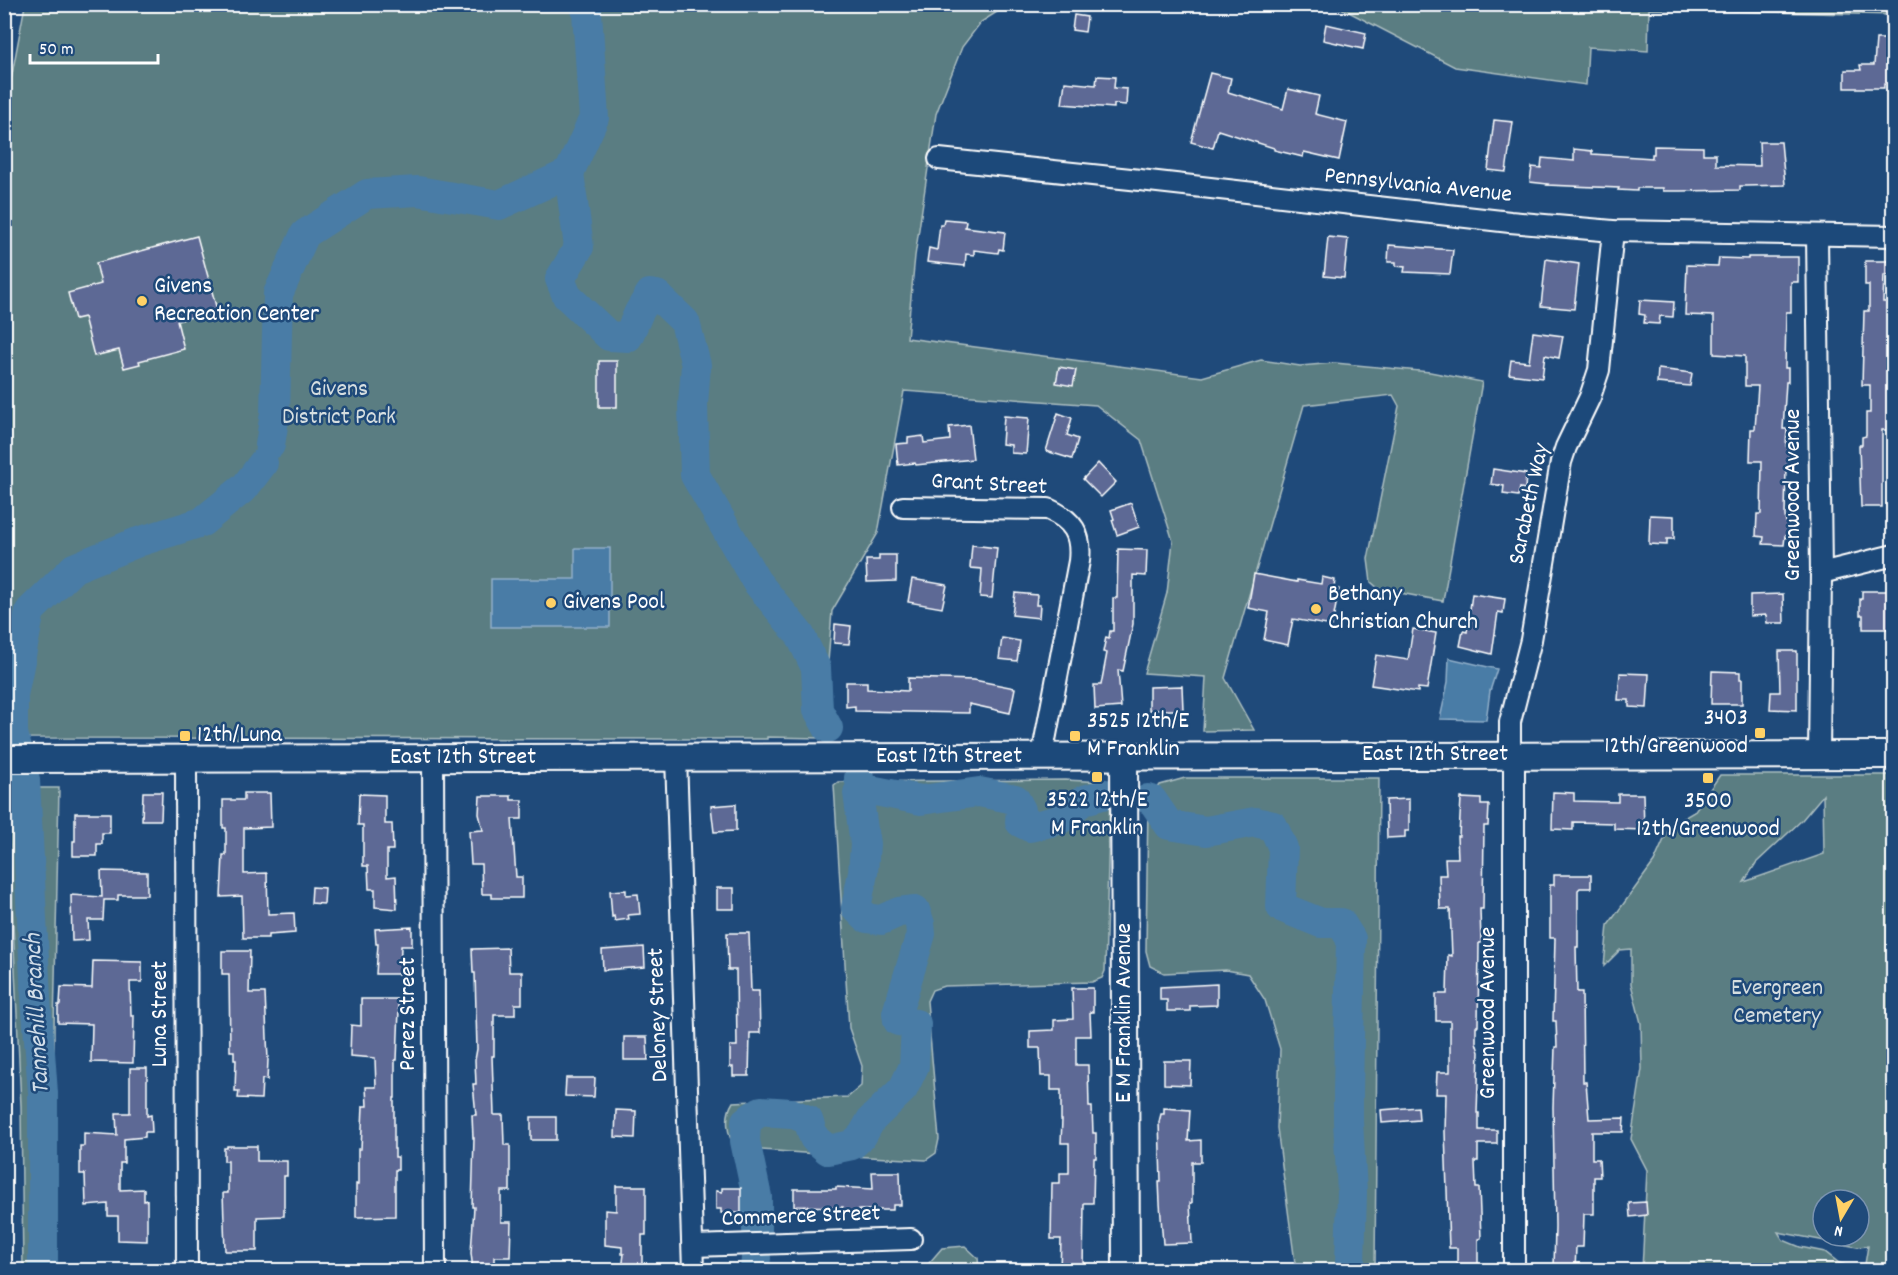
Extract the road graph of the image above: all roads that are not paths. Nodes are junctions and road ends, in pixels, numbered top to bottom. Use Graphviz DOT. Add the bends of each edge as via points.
graph roads {
  1 [pos="939,159"];
  2 [pos="1613,231"];
  3 [pos="1817,235"];
  4 [pos="1893,236"];
  5 [pos="903,507"];
  6 [pos="1893,555"];
  7 [pos="1821,573"];
  8 [pos="1893,754"];
  9 [pos="1512,755"];
  10 [pos="1819,755"];
  11 [pos="1042,756"];
  12 [pos="1124,756"];
  13 [pos="676,757"];
  14 [pos="186,758"];
  15 [pos="433,758"];
  16 [pos="4,759"];
  17 [pos="911,1239"];
  18 [pos="693,1246"];
  19 [pos="187,1270"];
  20 [pos="435,1270"];
  21 [pos="693,1270"];
  22 [pos="1126,1270"];
  23 [pos="1514,1270"];
  1 -- 2 [label="street, Pennsylvania Avenue"];
  2 -- 3 [label="street, Pennsylvania Avenue"];
  2 -- 9 [label="street, Sarabeth Way" via="1599,370 1561,462 1531,639 1510,722"];
  3 -- 4 [label="street, Pennsylvania Avenue"];
  3 -- 7 [label="street, Greenwood Avenue"];
  5 -- 11 [label="street, Grant Street" via="1048,509 1070,523 1079,540 1079,561"];
  6 -- 7 [label="street"];
  7 -- 10 [label="street, Greenwood Avenue"];
  8 -- 10 [label="street, East 12th Street"];
  9 -- 10 [label="street, East 12th Street"];
  9 -- 12 [label="street, East 12th Street"];
  9 -- 23 [label="street, Greenwood Avenue"];
  11 -- 12 [label="street, East 12th Street"];
  11 -- 13 [label="street, East 12th Street"];
  12 -- 22 [label="street, E M Franklin Avenue"];
  13 -- 15 [label="street, East 12th Street"];
  13 -- 18 [label="street, Deloney Street"];
  14 -- 15 [label="street, East 12th Street"];
  14 -- 16 [label="street, East 12th Street"];
  14 -- 19 [label="street, Luna Street"];
  15 -- 20 [label="street, Perez Street"];
  17 -- 18 [label="street, Commerce Street"];
  18 -- 21 [label="street, Deloney Street"];
}
